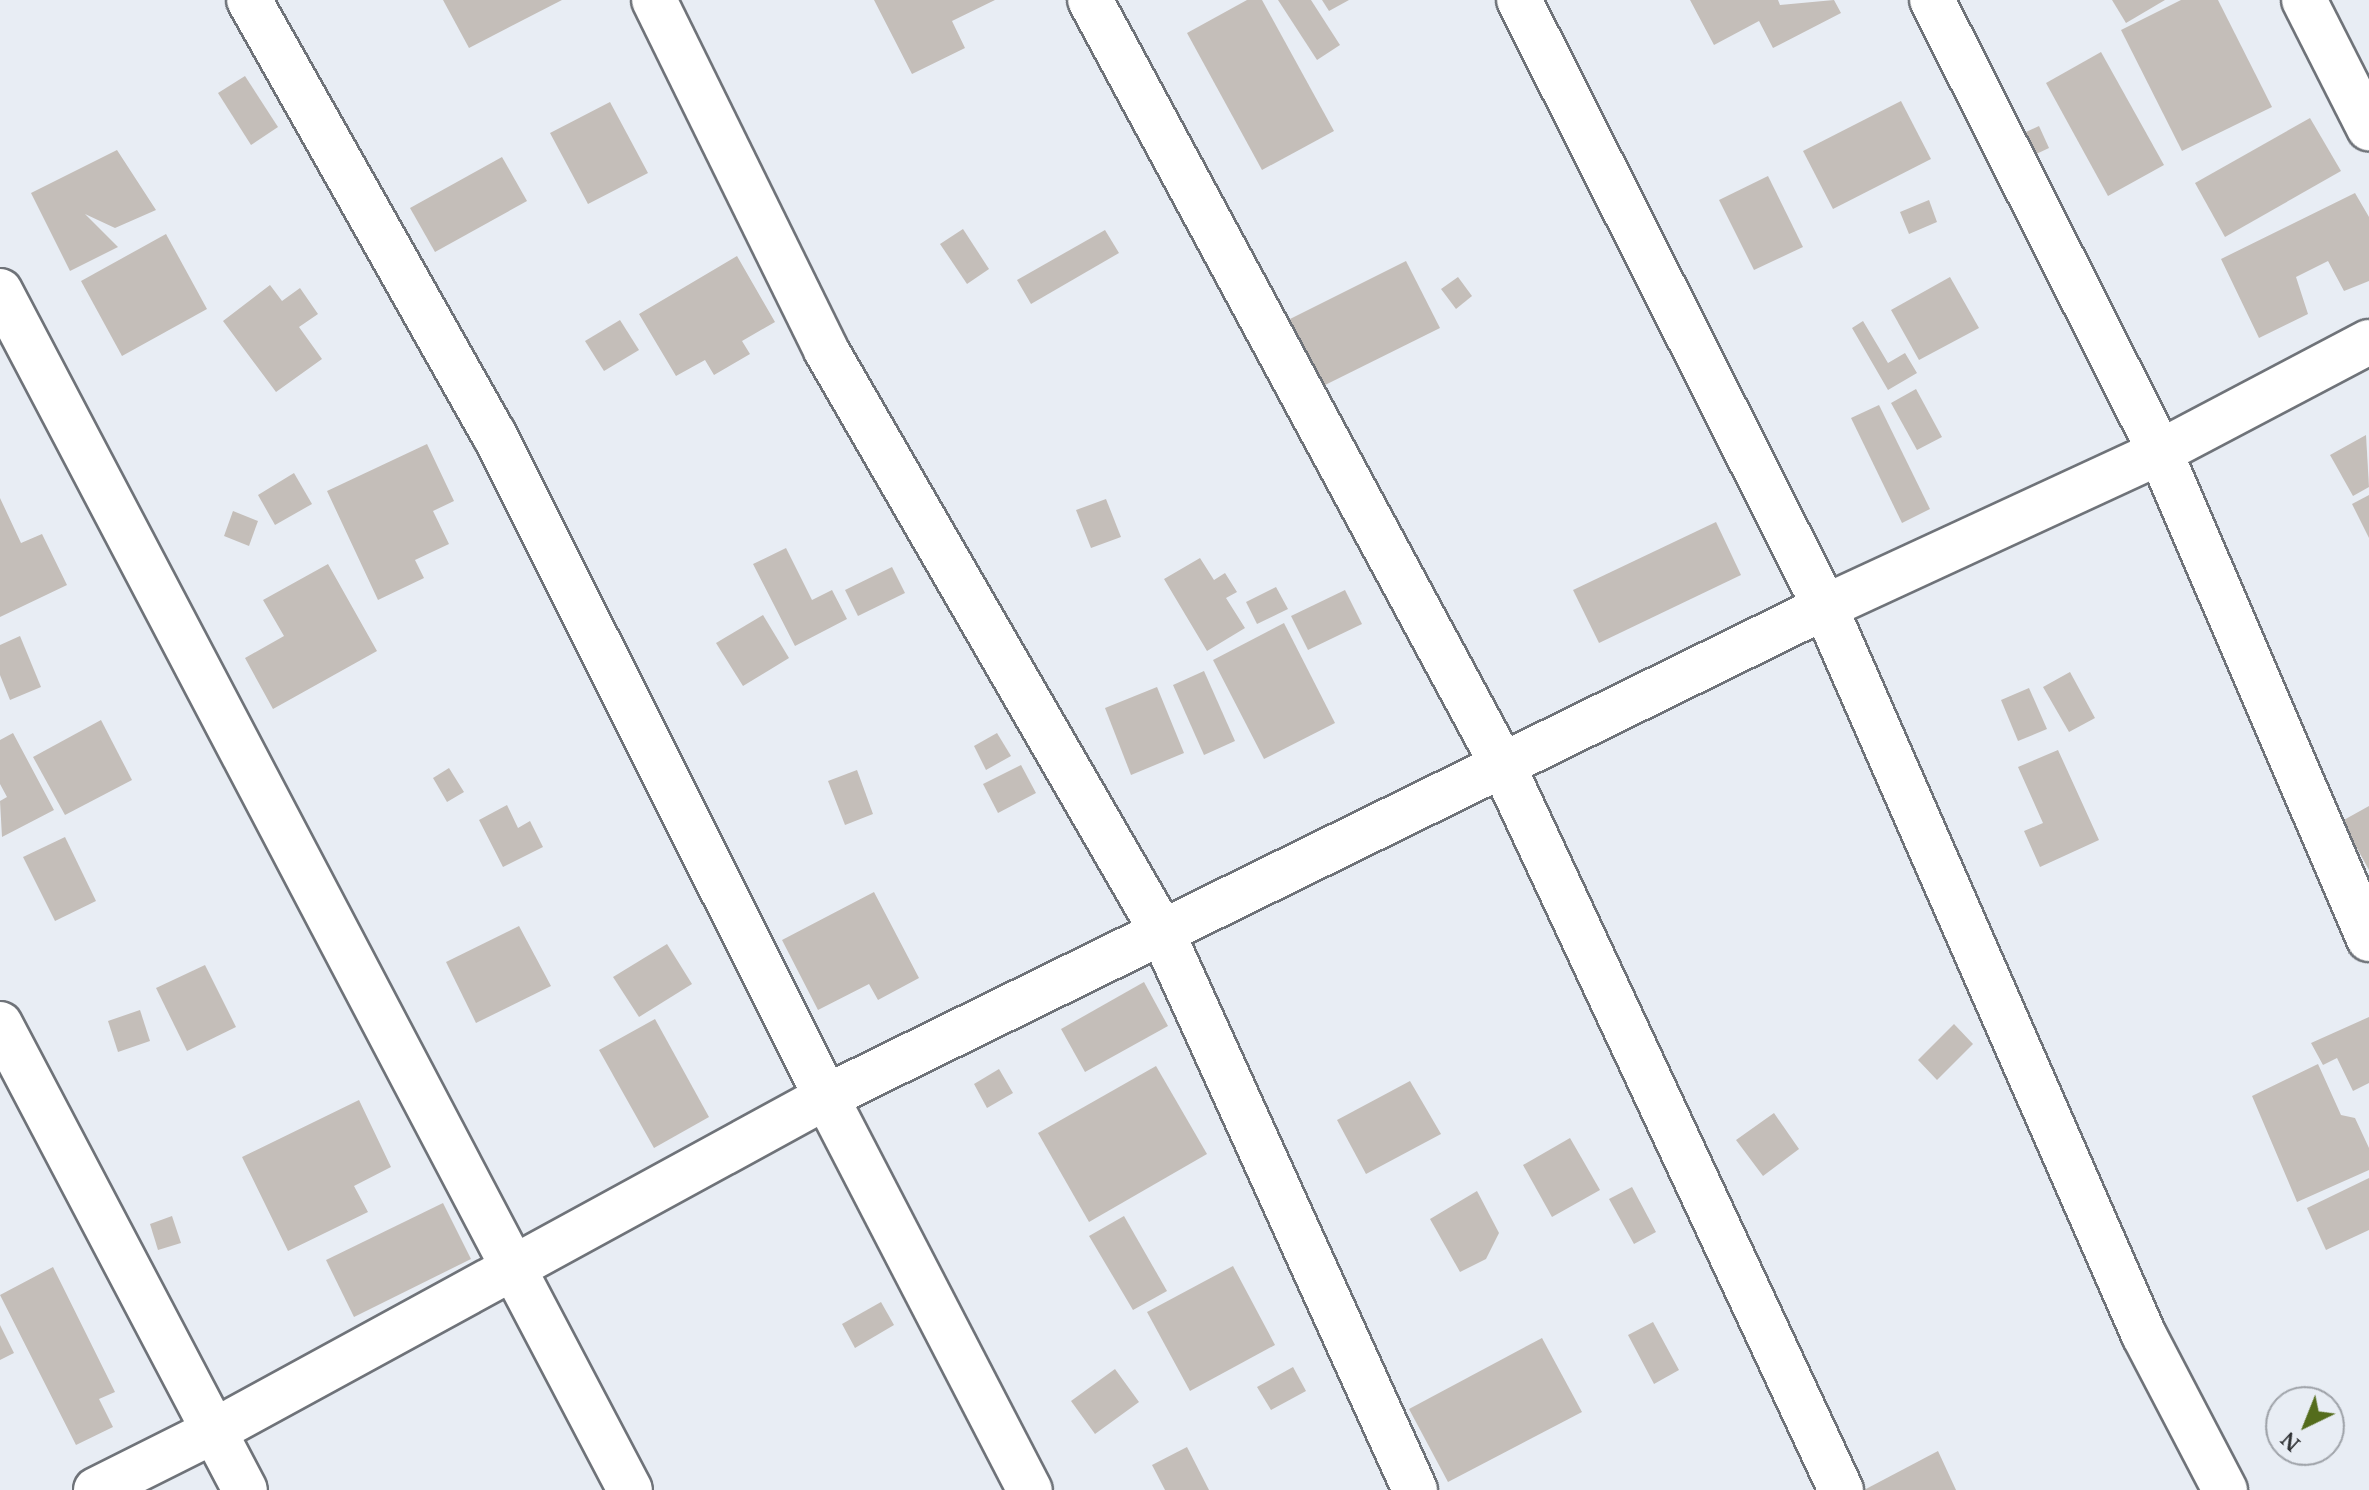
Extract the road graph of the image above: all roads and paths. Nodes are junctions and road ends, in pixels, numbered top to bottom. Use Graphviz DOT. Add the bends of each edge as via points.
graph roads {
  1 [pos="249,0"];
  2 [pos="654,0"];
  3 [pos="1090,0"];
  4 [pos="1519,0"];
  5 [pos="1932,0"];
  6 [pos="2304,0"];
  7 [pos="2369,128"];
  8 [pos="0,291"];
  9 [pos="2369,342"];
  10 [pos="2160,452"];
  11 [pos="1825,607"];
  12 [pos="1504,768"];
  13 [pos="1161,930"];
  14 [pos="2369,939"];
  15 [pos="0,1024"];
  16 [pos="826,1097"];
  17 [pos="509,1266"];
  18 [pos="216,1430"];
  19 [pos="96,1490"];
  20 [pos="245,1490"];
  21 [pos="630,1490"];
  22 [pos="1030,1490"];
  23 [pos="1415,1490"];
  24 [pos="1841,1490"];
  25 [pos="2225,1490"];
  1 -- 16 [label="street" via="494,434"];
  2 -- 13 [label="street" via="826,350"];
  3 -- 12 [label="street"];
  4 -- 11 [label="street"];
  5 -- 10 [label="street"];
  6 -- 7 [label="street"];
  8 -- 17 [label="street"];
  9 -- 10 [label="street"];
  10 -- 11 [label="street"];
  10 -- 14 [label="street"];
  11 -- 12 [label="street"];
  11 -- 25 [label="street" via="2144,1335"];
  12 -- 13 [label="street"];
  12 -- 24 [label="street"];
  13 -- 16 [label="street"];
  13 -- 23 [label="street"];
  15 -- 18 [label="street"];
  16 -- 17 [label="street"];
  16 -- 22 [label="street"];
  17 -- 18 [label="street"];
  17 -- 21 [label="street"];
  18 -- 19 [label="street"];
  18 -- 20 [label="street"];
}
